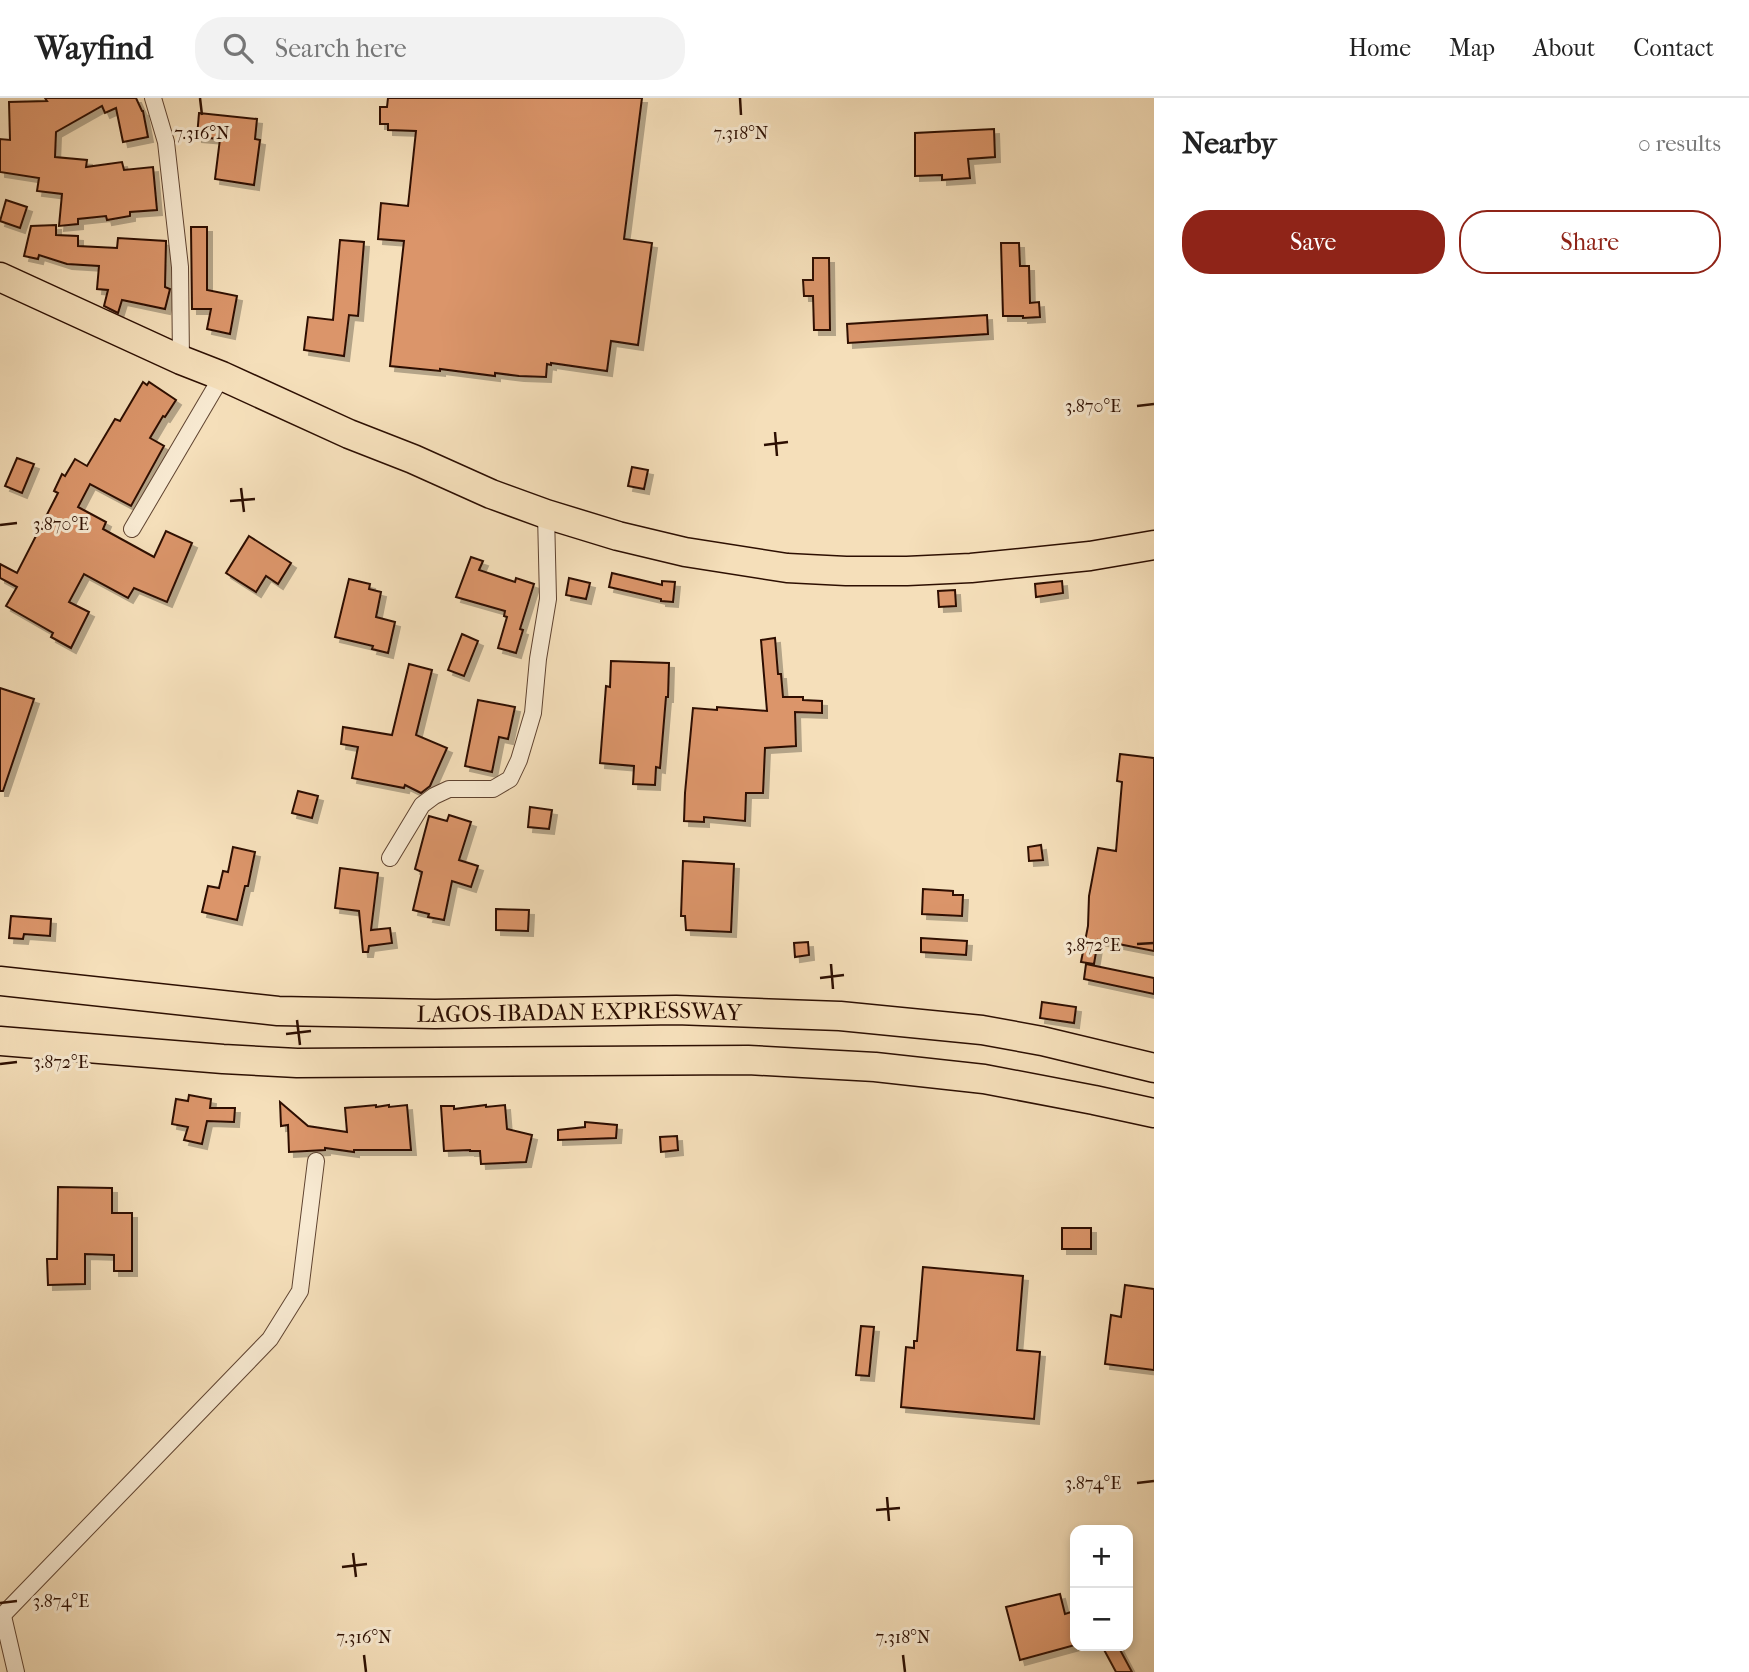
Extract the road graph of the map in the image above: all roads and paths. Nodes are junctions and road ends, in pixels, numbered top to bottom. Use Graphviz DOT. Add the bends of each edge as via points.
graph roads {
  1 [pos="153,98"];
  2 [pos="0,277"];
  3 [pos="181,360"];
  4 [pos="222,376"];
  5 [pos="546,514"];
  6 [pos="132,529"];
  7 [pos="1154,545"];
  8 [pos="390,858"];
  9 [pos="0,981"];
  10 [pos="0,1041"];
  11 [pos="1154,1068"];
  12 [pos="1154,1113"];
  13 [pos="316,1161"];
  14 [pos="1,1617"];
  15 [pos="16,1672"];
  1 -- 3 [label="street" via="166,142 180,267"];
  2 -- 3 [label="highway"];
  3 -- 4 [label="highway"];
  4 -- 5 [label="highway" via="349,434"];
  4 -- 6 [label="street"];
  5 -- 7 [label="highway" via="685,552 787,568 971,568"];
  5 -- 8 [label="street" via="548,598 533,713 519,760 510,779 493,789 449,789 422,805"];
  9 -- 11 [label="highway, LAGOS-IBADAN EXPRESSWAY" via="278,1011 676,1010 840,1016 982,1030"];
  10 -- 12 [label="highway, LAGOS-IBADAN EXPRESSWAY" via="297,1063 748,1060 876,1067 984,1079"];
  13 -- 14 [label="street" via="300,1292 270,1339"];
  14 -- 15 [label="street"];
}
